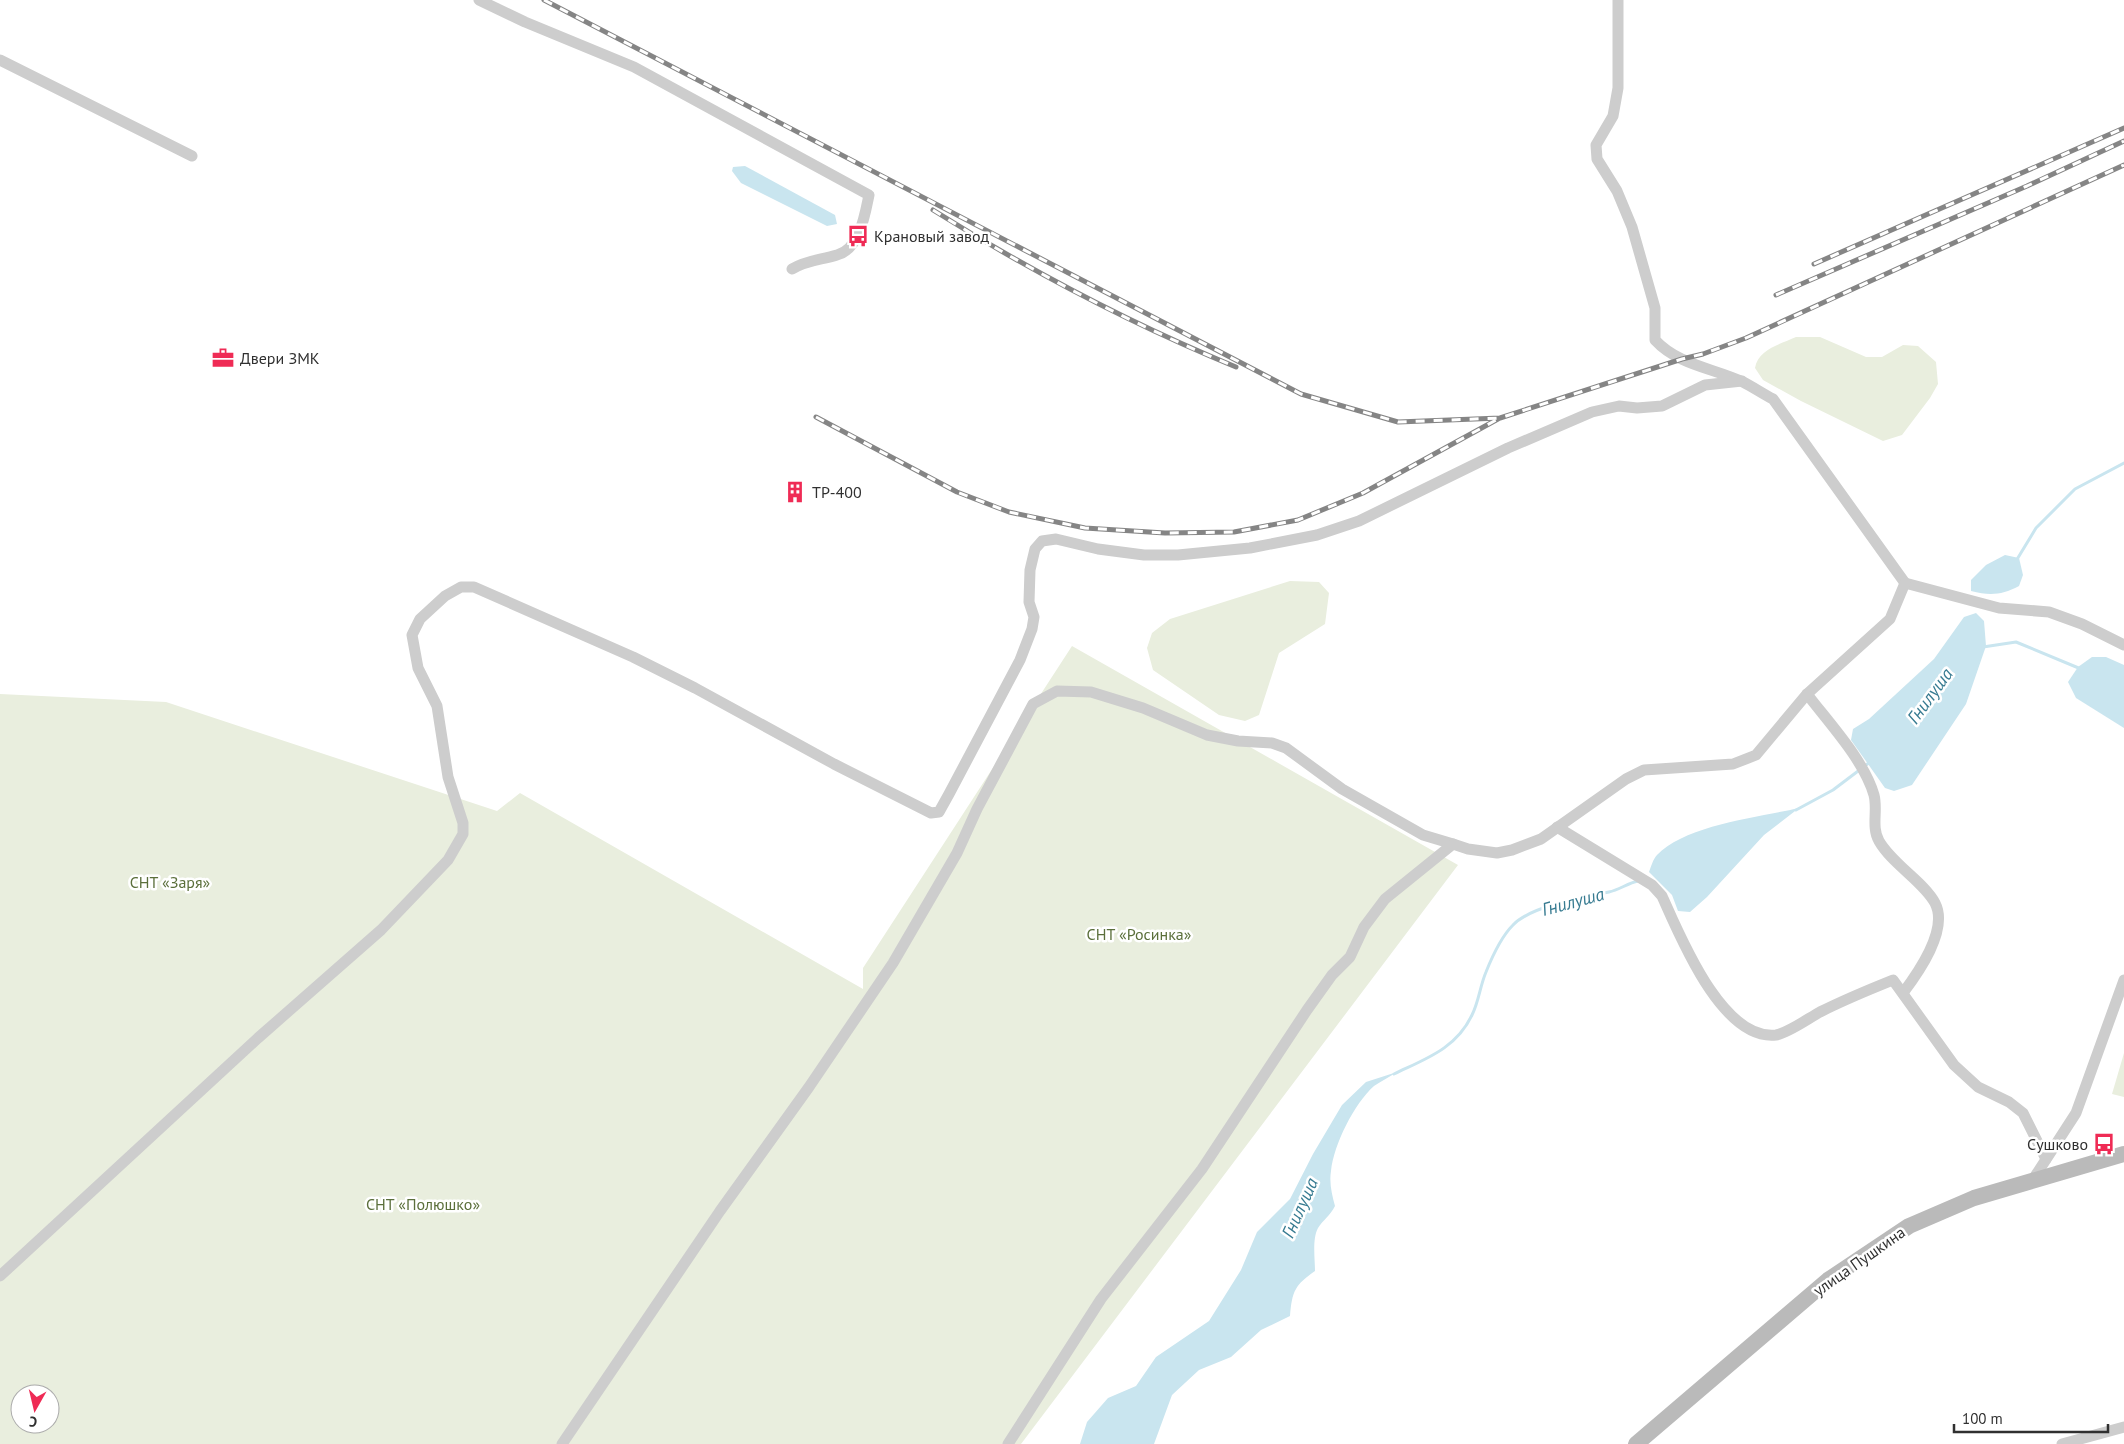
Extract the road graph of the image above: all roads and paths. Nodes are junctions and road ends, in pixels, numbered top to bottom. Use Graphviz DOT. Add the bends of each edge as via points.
graph roads {
  1 [pos="479,0"];
  2 [pos="1618,0"];
  3 [pos="0,60"];
  4 [pos="192,156"];
  5 [pos="792,269"];
  6 [pos="1742,381"];
  7 [pos="1905,583"];
  8 [pos="2124,645"];
  9 [pos="1807,694"];
  10 [pos="1557,827"];
  11 [pos="1453,844"];
  12 [pos="2124,980"];
  13 [pos="1903,994"];
  14 [pos="2124,1154"];
  15 [pos="2046,1159"];
  16 [pos="2032,1181"];
  17 [pos="0,1276"];
  18 [pos="2124,1427"];
  19 [pos="562,1444"];
  20 [pos="1008,1444"];
  21 [pos="1636,1444"];
  22 [pos="2062,1444"];
  1 -- 5 [label="street" via="634,67 869,195 855,241 839,255 804,262"];
  2 -- 6 [label="street" via="1618,88 1613,116 1596,145 1597,159 1617,191 1632,227 1655,308 1655,340 1665,352"];
  3 -- 4 [label="street"];
  6 -- 7 [label="street" via="1773,400"];
  6 -- 17 [label="street" via="1706,385 1662,406 1620,406 1592,412 1508,448 1359,521 1316,534 1250,548 1178,555 1144,555 1056,539 1042,541 1035,549 1030,570 1029,602 1034,617 1020,660 939,812 931,813 633,657 474,587 461,587 445,596 420,619 412,635 418,668 437,706 448,777 462,823 463,834 448,860 382,930 258,1038"];
  7 -- 8 [label="street" via="1999,608 2049,612"];
  7 -- 9 [label="street" via="1890,619"];
  9 -- 10 [label="street" via="1756,755 1733,764 1644,770"];
  9 -- 13 [label="street" via="1867,777 1875,797 1878,840 1936,904 1938,926 1933,944 1926,961"];
  10 -- 11 [label="street" via="1541,839 1497,853"];
  10 -- 13 [label="street" via="1652,885 1662,896 1704,982 1733,1018 1750,1031 1778,1035 1853,996 1893,980"];
  11 -- 19 [label="street" via="1423,835 1342,789 1286,748 1272,743 1207,735 1143,708 1091,692 1057,691 1033,704 957,853 893,963"];
  11 -- 20 [label="street" via="1385,900 1364,927 1350,957 1332,975 1307,1010 1202,1169 1101,1299"];
  12 -- 15 [label="street" via="2076,1113"];
  13 -- 15 [label="street" via="1954,1065 1978,1087 2009,1102 2023,1113"];
  14 -- 16 [label="main road, улица Пушкина"];
  15 -- 16 [label="street"];
  16 -- 21 [label="main road, улица Пушкина" via="1974,1198 1909,1226 1861,1256 1828,1280"];
  18 -- 22 [label="street"];
}
